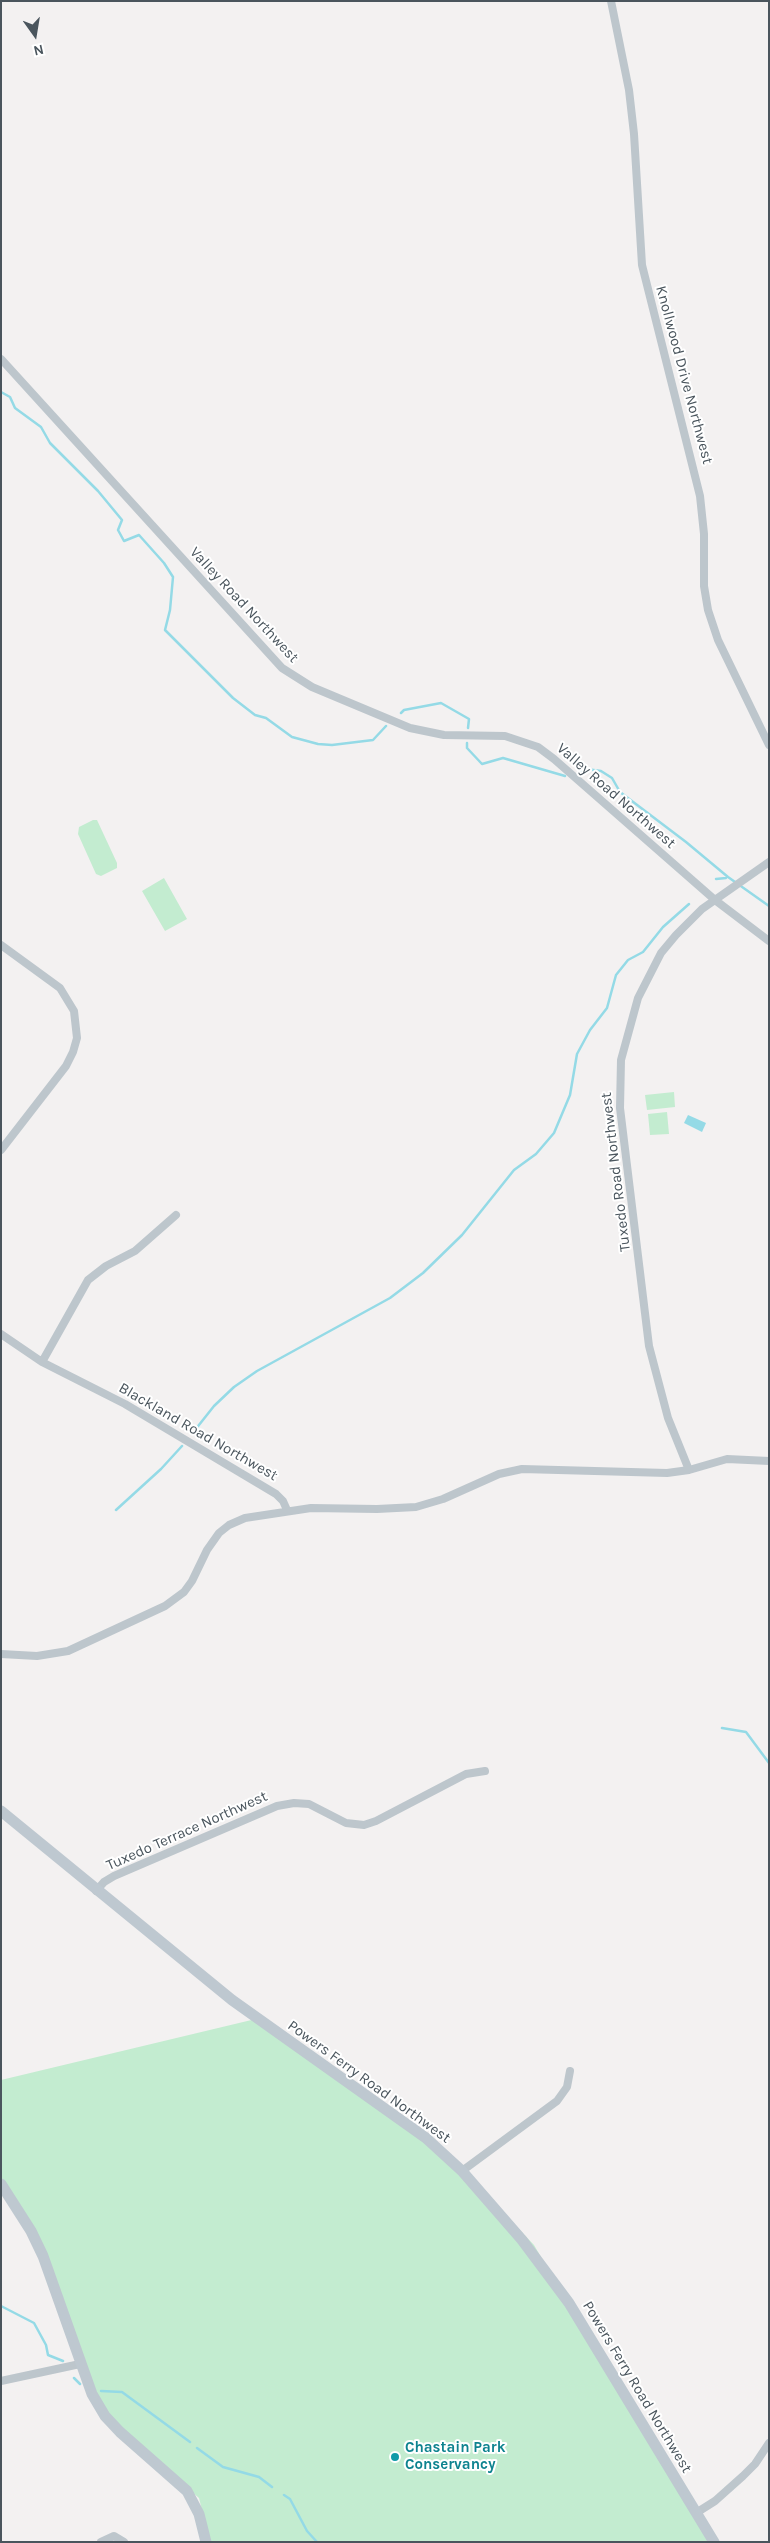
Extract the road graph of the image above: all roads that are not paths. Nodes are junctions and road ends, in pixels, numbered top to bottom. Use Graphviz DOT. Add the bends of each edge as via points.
graph roads {
  1 [pos="610,1"];
  2 [pos="1,360"];
  3 [pos="769,745"];
  4 [pos="769,862"];
  5 [pos="715,900"];
  6 [pos="769,941"];
  7 [pos="1,945"];
  8 [pos="1,1150"];
  9 [pos="176,1215"];
  10 [pos="1,1334"];
  11 [pos="42,1362"];
  12 [pos="769,1461"];
  13 [pos="689,1470"];
  14 [pos="287,1510"];
  15 [pos="1,1654"];
  16 [pos="485,1771"];
  17 [pos="1,1811"];
  18 [pos="96,1892"];
  19 [pos="570,2071"];
  20 [pos="462,2171"];
  21 [pos="1,2184"];
  22 [pos="80,2364"];
  23 [pos="1,2381"];
  24 [pos="769,2443"];
  25 [pos="696,2513"];
  26 [pos="101,2542"];
  27 [pos="124,2542"];
  28 [pos="206,2542"];
  29 [pos="714,2542"];
  1 -- 3 [label="street, Knollwood Drive Northwest" via="629,90 642,265 700,496 708,610 718,640"];
  2 -- 5 [label="street, Valley Road Northwest" via="282,668 312,687 410,728 444,735 505,736 538,747"];
  4 -- 5 [label="street, Tuxedo Road Northwest"];
  5 -- 6 [label="street, Valley Road Northwest"];
  5 -- 13 [label="street, Tuxedo Road Northwest" via="676,935 649,973 626,1036 619,1082 651,1356 668,1418"];
  7 -- 8 [label="street" via="60,988 68,999 77,1024 73,1052 66,1066"];
  9 -- 11 [label="street" via="135,1251 88,1280"];
  10 -- 11 [label="street, Blackland Road Northwest"];
  11 -- 14 [label="street, Blackland Road Northwest" via="125,1404 276,1494"];
  12 -- 13 [label="street" via="727,1459"];
  13 -- 14 [label="street" via="667,1473 522,1469 500,1474 416,1507"];
  14 -- 15 [label="street" via="245,1518 228,1525 213,1540 184,1592 148,1615 68,1651 37,1656"];
  16 -- 18 [label="street, Tuxedo Terrace Northwest" via="466,1774 364,1825 346,1823 308,1804 277,1806 114,1876"];
  17 -- 18 [label="street, Powers Ferry Road Northwest"];
  18 -- 20 [label="street, Powers Ferry Road Northwest" via="232,2000 426,2138"];
  19 -- 20 [label="street" via="567,2087 557,2101"];
  20 -- 25 [label="street, Powers Ferry Road Northwest" via="522,2240 569,2303"];
  21 -- 22 [label="street" via="43,2256"];
  22 -- 23 [label="street"];
  22 -- 28 [label="street" via="92,2394 106,2416 187,2491 199,2514"];
  24 -- 25 [label="street" via="743,2476"];
  25 -- 29 [label="street, Powers Ferry Road Northwest"];
  26 -- 27 [label="street" via="114,2536"];
}
